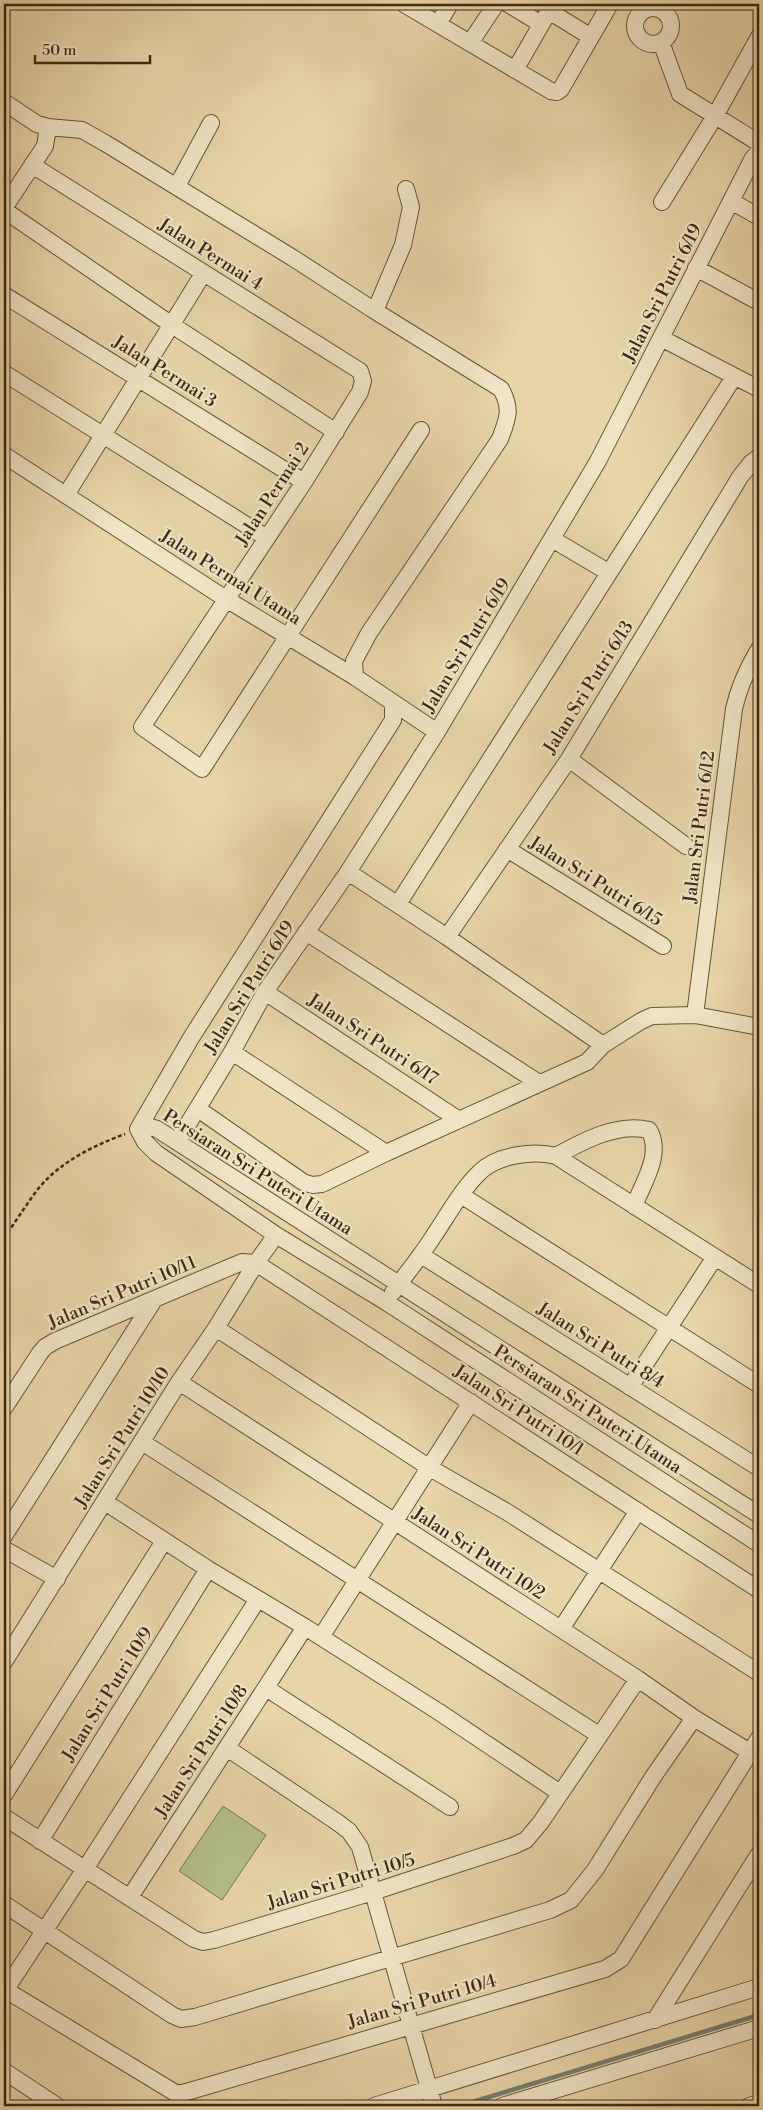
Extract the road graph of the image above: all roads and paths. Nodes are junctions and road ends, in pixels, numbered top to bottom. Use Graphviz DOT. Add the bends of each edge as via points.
graph roads {
  1 [pos="404,4"];
  2 [pos="450,4"];
  3 [pos="496,4"];
  4 [pos="508,4"];
  5 [pos="610,4"];
  6 [pos="636,8"];
  7 [pos="548,13"];
  8 [pos="438,24"];
  9 [pos="591,37"];
  10 [pos="759,37"];
  11 [pos="661,42"];
  12 [pos="470,43"];
  13 [pos="515,70"];
  14 [pos="4,102"];
  15 [pos="715,116"];
  16 [pos="211,122"];
  17 [pos="48,127"];
  18 [pos="759,143"];
  19 [pos="759,152"];
  20 [pos="32,165"];
  21 [pos="177,186"];
  22 [pos="406,189"];
  23 [pos="731,201"];
  24 [pos="662,202"];
  25 [pos="4,209"];
  26 [pos="759,217"];
  27 [pos="696,268"];
  28 [pos="203,274"];
  29 [pos="4,294"];
  30 [pos="759,302"];
  31 [pos="375,311"];
  32 [pos="172,325"];
  33 [pos="661,338"];
  34 [pos="4,373"];
  35 [pos="734,377"];
  36 [pos="139,379"];
  37 [pos="363,381"];
  38 [pos="759,389"];
  39 [pos="422,430"];
  40 [pos="336,432"];
  41 [pos="104,435"];
  42 [pos="4,455"];
  43 [pos="759,457"];
  44 [pos="304,482"];
  45 [pos="66,495"];
  46 [pos="267,538"];
  47 [pos="552,539"];
  48 [pos="608,572"];
  49 [pos="226,599"];
  50 [pos="287,636"];
  51 [pos="759,649"];
  52 [pos="355,677"];
  53 [pos="393,704"];
  54 [pos="437,732"];
  55 [pos="569,759"];
  56 [pos="686,846"];
  57 [pos="507,849"];
  58 [pos="348,872"];
  59 [pos="398,904"];
  60 [pos="306,932"];
  61 [pos="447,937"];
  62 [pos="663,946"];
  63 [pos="265,992"];
  64 [pos="695,1015"];
  65 [pos="759,1027"];
  66 [pos="603,1045"];
  67 [pos="232,1052"];
  68 [pos="539,1083"];
  69 [pos="198,1110"];
  70 [pos="459,1120"];
  71 [pos="138,1129"];
  72 [pos="177,1142"];
  73 [pos="386,1153"];
  74 [pos="556,1156"];
  75 [pos="461,1195"];
  76 [pos="634,1206"];
  77 [pos="276,1235"];
  78 [pos="4,1238"];
  79 [pos="421,1255"];
  80 [pos="715,1257"];
  81 [pos="256,1262"];
  82 [pos="399,1284"];
  83 [pos="759,1285"];
  84 [pos="154,1300"];
  85 [pos="386,1302"];
  86 [pos="216,1328"];
  87 [pos="670,1328"];
  88 [pos="178,1382"];
  89 [pos="759,1385"];
  90 [pos="630,1387"];
  91 [pos="471,1402"];
  92 [pos="4,1408"];
  93 [pos="142,1442"];
  94 [pos="430,1468"];
  95 [pos="759,1468"];
  96 [pos="105,1502"];
  97 [pos="638,1511"];
  98 [pos="759,1514"];
  99 [pos="395,1523"];
  100 [pos="4,1536"];
  101 [pos="164,1541"];
  102 [pos="759,1544"];
  103 [pos="4,1549"];
  104 [pos="208,1569"];
  105 [pos="598,1571"];
  106 [pos="57,1579"];
  107 [pos="358,1580"];
  108 [pos="759,1590"];
  109 [pos="258,1599"];
  110 [pos="305,1627"];
  111 [pos="561,1629"];
  112 [pos="321,1637"];
  113 [pos="4,1662"];
  114 [pos="759,1673"];
  115 [pos="638,1679"];
  116 [pos="266,1688"];
  117 [pos="694,1718"];
  118 [pos="599,1735"];
  119 [pos="227,1748"];
  120 [pos="756,1749"];
  121 [pos="560,1793"];
  122 [pos="4,1796"];
  123 [pos="450,1807"];
  124 [pos="4,1816"];
  125 [pos="40,1841"];
  126 [pos="759,1854"];
  127 [pos="85,1869"];
  128 [pos="373,1892"];
  129 [pos="130,1898"];
  130 [pos="4,1904"];
  131 [pos="44,1930"];
  132 [pos="391,1957"];
  133 [pos="759,1987"];
  134 [pos="4,1990"];
  135 [pos="655,2020"];
  136 [pos="410,2025"];
  137 [pos="759,2028"];
  138 [pos="4,2072"];
  139 [pos="429,2090"];
  140 [pos="176,2100"];
  141 [pos="759,2103"];
  142 [pos="57,2106"];
  143 [pos="374,2106"];
  144 [pos="434,2106"];
  145 [pos="502,2106"];
  146 [pos="749,2106"];
  1 -- 8 [label="street"];
  2 -- 8 [label="street"];
  3 -- 12 [label="street"];
  4 -- 7 [label="street"];
  5 -- 9 [label="street"];
  6 -- 11 [label="street" via="638,36 646,42"];
  6 -- 11 [label="street" via="655,8 667,14 670,34"];
  7 -- 9 [label="street"];
  7 -- 13 [label="street"];
  8 -- 12 [label="street"];
  9 -- 13 [label="street" via="561,89 556,92"];
  10 -- 15 [label="street"];
  11 -- 15 [label="street" via="680,94"];
  12 -- 13 [label="street"];
  14 -- 17 [label="street" via="37,124"];
  15 -- 18 [label="street"];
  15 -- 24 [label="street"];
  16 -- 21 [label="street"];
  17 -- 20 [label="street" via="45,146"];
  17 -- 21 [label="street" via="82,130"];
  19 -- 23 [label="street, Jalan Sri Putri 6/19"];
  20 -- 25 [label="street"];
  20 -- 28 [label="street, Jalan Permai 4"];
  21 -- 31 [label="street"];
  22 -- 31 [label="street" via="412,207 403,245"];
  23 -- 26 [label="street"];
  23 -- 27 [label="street, Jalan Sri Putri 6/19"];
  25 -- 32 [label="street"];
  27 -- 30 [label="street"];
  27 -- 33 [label="street, Jalan Sri Putri 6/19"];
  28 -- 32 [label="street"];
  28 -- 37 [label="street, Jalan Permai 4" via="360,371"];
  29 -- 36 [label="street, Jalan Permai 3"];
  31 -- 52 [label="street" via="501,389 508,402 508,420 500,439 369,633 354,661"];
  32 -- 36 [label="street"];
  32 -- 40 [label="street"];
  33 -- 35 [label="street"];
  33 -- 47 [label="street, Jalan Sri Putri 6/19" via="598,461"];
  34 -- 41 [label="street"];
  35 -- 38 [label="street"];
  35 -- 48 [label="street"];
  36 -- 41 [label="street"];
  36 -- 44 [label="street, Jalan Permai 3"];
  37 -- 40 [label="street, Jalan Permai 2"];
  39 -- 50 [label="street"];
  40 -- 44 [label="street, Jalan Permai 2"];
  41 -- 45 [label="street"];
  41 -- 46 [label="street"];
  42 -- 45 [label="street, Jalan Permai Utama"];
  43 -- 55 [label="street, Jalan Sri Putri 6/13" via="740,478"];
  44 -- 46 [label="street, Jalan Permai 2"];
  45 -- 49 [label="street, Jalan Permai Utama"];
  46 -- 49 [label="street, Jalan Permai 2"];
  47 -- 48 [label="street"];
  47 -- 54 [label="street, Jalan Sri Putri 6/19"];
  48 -- 59 [label="street"];
  49 -- 50 [label="street, Jalan Permai Utama"];
  49 -- 50 [label="street, Jalan Permai 2" via="142,726 202,769"];
  50 -- 52 [label="street, Jalan Permai Utama"];
  51 -- 64 [label="street, Jalan Sri Putri 6/12" via="738,688 734,709"];
  52 -- 53 [label="street, Jalan Permai Utama"];
  53 -- 54 [label="street, Jalan Permai Utama"];
  53 -- 71 [label="street" via="393,720 190,1038"];
  54 -- 58 [label="street, Jalan Sri Putri 6/19"];
  55 -- 56 [label="street"];
  55 -- 57 [label="street, Jalan Sri Putri 6/13"];
  57 -- 61 [label="street, Jalan Sri Putri 6/13"];
  57 -- 62 [label="street, Jalan Sri Putri 6/15"];
  58 -- 59 [label="street"];
  58 -- 60 [label="street, Jalan Sri Putri 6/19"];
  59 -- 61 [label="street"];
  60 -- 63 [label="street, Jalan Sri Putri 6/19"];
  60 -- 68 [label="street"];
  61 -- 66 [label="street"];
  63 -- 67 [label="street, Jalan Sri Putri 6/19"];
  63 -- 70 [label="street, Jalan Sri Putri 6/17"];
  64 -- 65 [label="street"];
  64 -- 66 [label="street" via="652,1016"];
  66 -- 68 [label="street" via="587,1062"];
  67 -- 69 [label="street, Jalan Sri Putri 6/19"];
  67 -- 73 [label="street"];
  68 -- 70 [label="street"];
  69 -- 72 [label="street, Jalan Sri Putri 6/19"];
  69 -- 73 [label="street" via="312,1185 322,1184"];
  70 -- 73 [label="street"];
  71 -- 72 [label="street, Persiaran Sri Puteri Utama" via="150,1127"];
  71 -- 77 [label="street, Persiaran Sri Puteri Utama" via="156,1153"];
  71 -- 78 [label="path" via="100,1143 69,1161 36,1191"];
  72 -- 82 [label="street, Persiaran Sri Puteri Utama"];
  74 -- 75 [label="street" via="543,1152 527,1153 503,1160 481,1170"];
  74 -- 76 [label="street"];
  74 -- 76 [label="street" via="582,1142 618,1130 649,1130 653,1137 654,1155"];
  75 -- 79 [label="street"];
  75 -- 87 [label="street"];
  76 -- 80 [label="street"];
  77 -- 81 [label="street, Jalan Sri Putri 10/10"];
  77 -- 85 [label="street, Persiaran Sri Puteri Utama"];
  79 -- 82 [label="street"];
  79 -- 90 [label="street, Jalan Sri Putri 8/4"];
  80 -- 83 [label="street"];
  80 -- 87 [label="street"];
  81 -- 84 [label="street, Jalan Sri Putri 10/11" via="242,1262"];
  81 -- 86 [label="street, Jalan Sri Putri 10/10"];
  81 -- 91 [label="street, Jalan Sri Putri 10/1"];
  82 -- 85 [label="street"];
  82 -- 98 [label="street, Persiaran Sri Puteri Utama"];
  84 -- 92 [label="street, Jalan Sri Putri 10/11" via="45,1347"];
  84 -- 100 [label="street"];
  85 -- 102 [label="street, Persiaran Sri Puteri Utama"];
  86 -- 88 [label="street, Jalan Sri Putri 10/10"];
  86 -- 94 [label="street"];
  87 -- 89 [label="street"];
  87 -- 90 [label="street"];
  88 -- 93 [label="street, Jalan Sri Putri 10/10"];
  88 -- 99 [label="street, Jalan Sri Putri 10/2"];
  90 -- 95 [label="street, Jalan Sri Putri 8/4"];
  91 -- 94 [label="street"];
  91 -- 97 [label="street, Jalan Sri Putri 10/1"];
  93 -- 96 [label="street, Jalan Sri Putri 10/10"];
  93 -- 107 [label="street"];
  94 -- 99 [label="street"];
  94 -- 105 [label="street" via="507,1512"];
  96 -- 101 [label="street"];
  96 -- 106 [label="street, Jalan Sri Putri 10/10"];
  97 -- 105 [label="street"];
  97 -- 108 [label="street, Jalan Sri Putri 10/1"];
  99 -- 107 [label="street"];
  99 -- 111 [label="street, Jalan Sri Putri 10/2"];
  101 -- 104 [label="street"];
  101 -- 122 [label="street"];
  103 -- 106 [label="street"];
  104 -- 109 [label="street"];
  104 -- 125 [label="street, Jalan Sri Putri 10/9"];
  105 -- 111 [label="street"];
  105 -- 114 [label="street"];
  106 -- 113 [label="street, Jalan Sri Putri 10/10"];
  107 -- 112 [label="street"];
  107 -- 118 [label="street"];
  109 -- 110 [label="street"];
  109 -- 127 [label="street"];
  110 -- 112 [label="street"];
  110 -- 116 [label="street, Jalan Sri Putri 10/8"];
  111 -- 115 [label="street, Jalan Sri Putri 10/2"];
  112 -- 121 [label="street"];
  115 -- 117 [label="street, Jalan Sri Putri 10/2"];
  115 -- 118 [label="street, Jalan Sri Putri 10/5"];
  116 -- 119 [label="street, Jalan Sri Putri 10/8"];
  116 -- 123 [label="street"];
  117 -- 120 [label="street, Jalan Sri Putri 10/2"];
  117 -- 132 [label="street" via="595,1870 571,1900 550,1910"];
  118 -- 121 [label="street, Jalan Sri Putri 10/5"];
  119 -- 128 [label="street" via="349,1831 360,1847"];
  119 -- 129 [label="street, Jalan Sri Putri 10/8"];
  120 -- 136 [label="street, Jalan Sri Putri 10/4" via="621,1959 605,1969"];
  121 -- 128 [label="street, Jalan Sri Putri 10/5" via="526,1840"];
  124 -- 125 [label="street, Jalan Sri Putri 10/5"];
  125 -- 127 [label="street, Jalan Sri Putri 10/5"];
  126 -- 135 [label="street"];
  127 -- 129 [label="street, Jalan Sri Putri 10/5"];
  127 -- 131 [label="street"];
  128 -- 129 [label="street, Jalan Sri Putri 10/5" via="203,1942"];
  128 -- 132 [label="street"];
  130 -- 131 [label="street"];
  131 -- 132 [label="street" via="181,2019"];
  131 -- 134 [label="street"];
  132 -- 136 [label="street"];
  133 -- 135 [label="street"];
  134 -- 140 [label="street, Jalan Sri Putri 10/4"];
  135 -- 139 [label="street"];
  136 -- 139 [label="street"];
  136 -- 140 [label="street, Jalan Sri Putri 10/4" via="190,2091"];
  137 -- 145 [label="street"];
  138 -- 142 [label="street"];
  139 -- 143 [label="street"];
  139 -- 144 [label="street"];
  141 -- 146 [label="street"];
}
